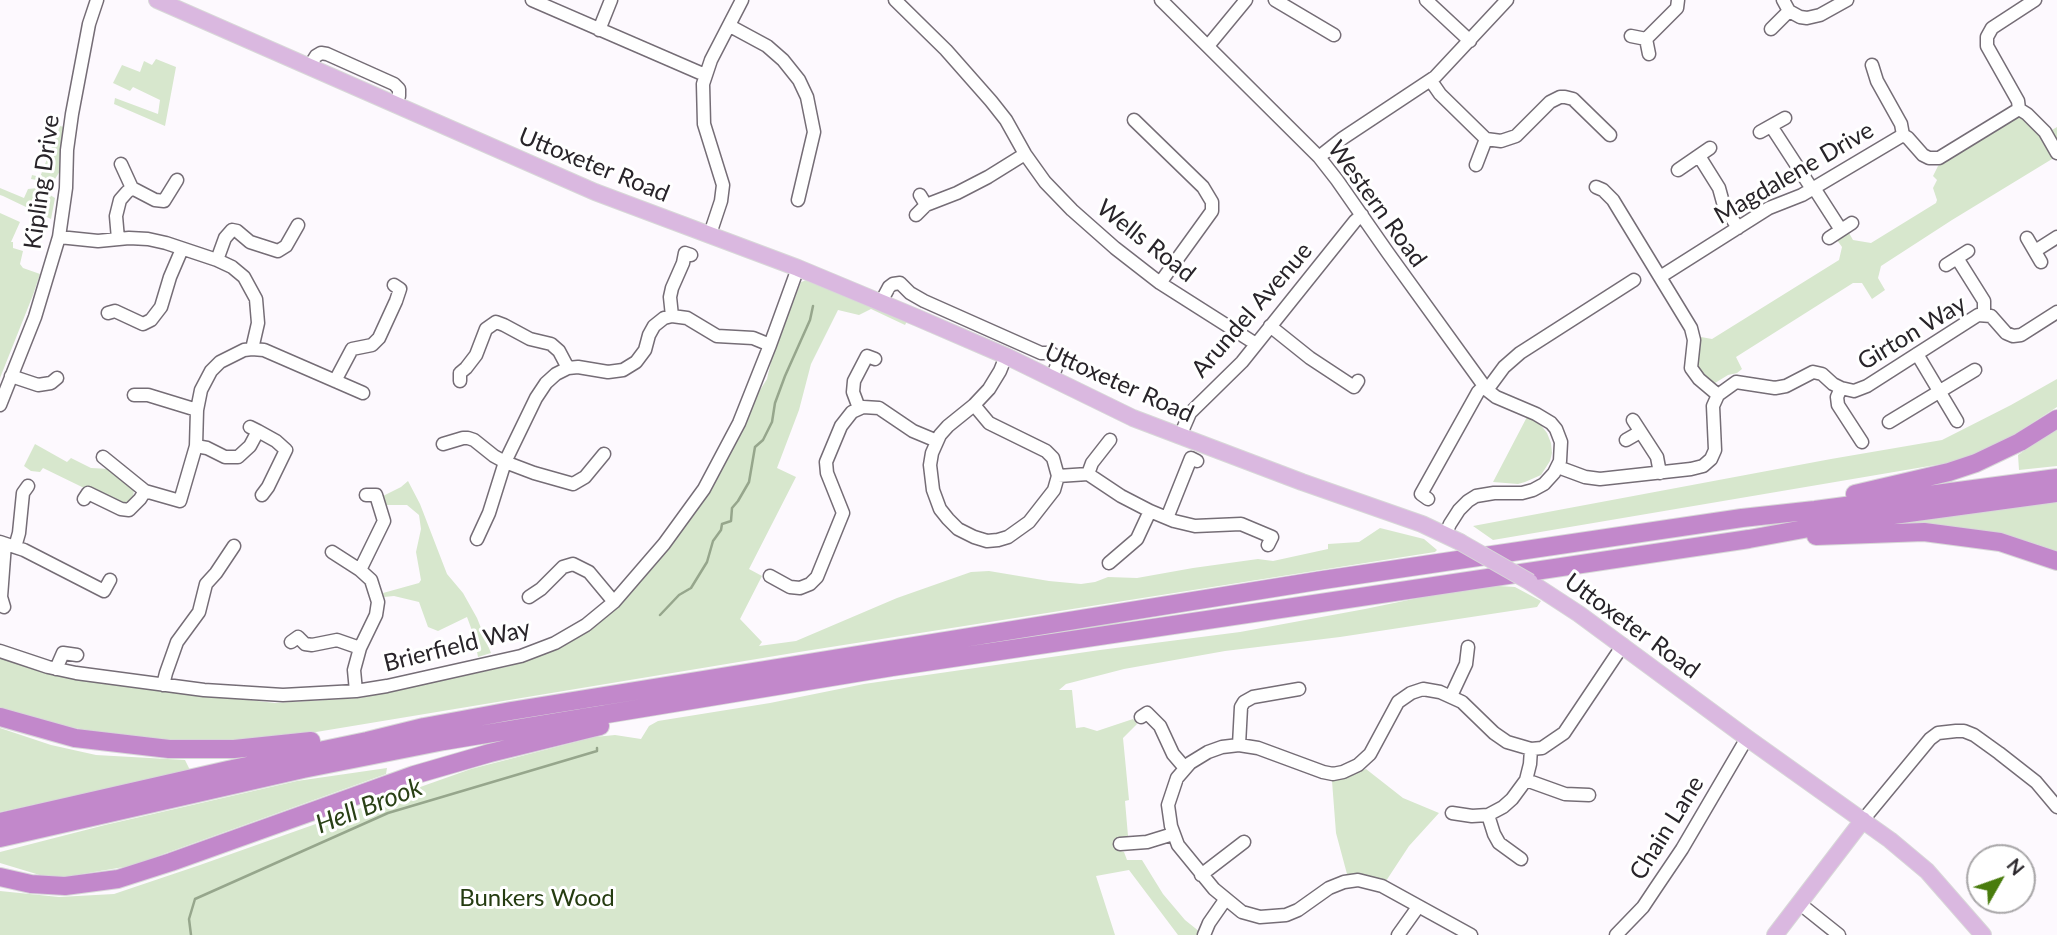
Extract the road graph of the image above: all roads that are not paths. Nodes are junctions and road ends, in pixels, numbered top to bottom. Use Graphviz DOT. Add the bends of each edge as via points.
graph roads {
  1 [pos="97,0"];
  2 [pos="157,0"];
  3 [pos="532,0"];
  4 [pos="611,0"];
  5 [pos="742,0"];
  6 [pos="895,0"];
  7 [pos="1161,0"];
  8 [pos="1246,0"];
  9 [pos="1275,0"];
  10 [pos="1426,0"];
  11 [pos="1507,0"];
  12 [pos="1678,0"];
  13 [pos="1847,0"];
  14 [pos="2035,0"];
  15 [pos="1786,5"];
  16 [pos="730,26"];
  17 [pos="1771,29"];
  18 [pos="599,30"];
  19 [pos="1334,35"];
  20 [pos="1631,37"];
  21 [pos="1646,39"];
  22 [pos="1470,41"];
  23 [pos="1208,46"];
  24 [pos="1649,54"];
  25 [pos="1872,65"];
  26 [pos="705,75"];
  27 [pos="1430,81"];
  28 [pos="1877,81"];
  29 [pos="1863,88"];
  30 [pos="2020,109"];
  31 [pos="1785,118"];
  32 [pos="1135,120"];
  33 [pos="1602,133"];
  34 [pos="1903,135"];
  35 [pos="1486,139"];
  36 [pos="1710,148"];
  37 [pos="2057,153"];
  38 [pos="1025,154"];
  39 [pos="1699,156"];
  40 [pos="1319,157"];
  41 [pos="121,164"];
  42 [pos="1476,165"];
  43 [pos="1678,170"];
  44 [pos="177,180"];
  45 [pos="1596,187"];
  46 [pos="132,188"];
  47 [pos="1813,189"];
  48 [pos="798,200"];
  49 [pos="916,215"];
  50 [pos="1363,215"];
  51 [pos="298,225"];
  52 [pos="1738,228"];
  53 [pos="710,234"];
  54 [pos="60,237"];
  55 [pos="2057,237"];
  56 [pos="1829,238"];
  57 [pos="2027,238"];
  58 [pos="118,239"];
  59 [pos="182,249"];
  60 [pos="691,255"];
  61 [pos="217,260"];
  62 [pos="1946,265"];
  63 [pos="798,268"];
  64 [pos="1660,277"];
  65 [pos="1634,280"];
  66 [pos="1160,283"];
  67 [pos="394,285"];
  68 [pos="881,302"];
  69 [pos="2057,312"];
  70 [pos="108,313"];
  71 [pos="1984,314"];
  72 [pos="672,316"];
  73 [pos="1270,326"];
  74 [pos="1256,344"];
  75 [pos="770,345"];
  76 [pos="252,349"];
  77 [pos="1917,354"];
  78 [pos="1006,356"];
  79 [pos="875,359"];
  80 [pos="568,368"];
  81 [pos="1975,370"];
  82 [pos="11,376"];
  83 [pos="57,378"];
  84 [pos="1052,378"];
  85 [pos="335,381"];
  86 [pos="460,381"];
  87 [pos="1358,381"];
  88 [pos="1485,388"];
  89 [pos="1841,388"];
  90 [pos="1940,391"];
  91 [pos="356,393"];
  92 [pos="134,395"];
  93 [pos="1718,395"];
  94 [pos="0,405"];
  95 [pos="974,405"];
  96 [pos="859,408"];
  97 [pos="197,410"];
  98 [pos="2057,419"];
  99 [pos="1633,420"];
  100 [pos="1958,421"];
  101 [pos="1889,422"];
  102 [pos="1640,432"];
  103 [pos="1180,436"];
  104 [pos="1110,440"];
  105 [pos="1626,440"];
  106 [pos="937,441"];
  107 [pos="1862,442"];
  108 [pos="443,444"];
  109 [pos="196,446"];
  110 [pos="603,454"];
  111 [pos="103,457"];
  112 [pos="1197,461"];
  113 [pos="505,462"];
  114 [pos="1558,467"];
  115 [pos="1660,473"];
  116 [pos="1088,474"];
  117 [pos="1058,476"];
  118 [pos="2057,478"];
  119 [pos="28,486"];
  120 [pos="145,491"];
  121 [pos="2057,494"];
  122 [pos="262,495"];
  123 [pos="366,495"];
  124 [pos="84,499"];
  125 [pos="1428,499"];
  126 [pos="1150,511"];
  127 [pos="1167,518"];
  128 [pos="1742,518"];
  129 [pos="484,533"];
  130 [pos="1453,538"];
  131 [pos="1749,539"];
  132 [pos="7,545"];
  133 [pos="1268,545"];
  134 [pos="234,546"];
  135 [pos="332,552"];
  136 [pos="2057,561"];
  137 [pos="1109,563"];
  138 [pos="360,570"];
  139 [pos="770,576"];
  140 [pos="110,580"];
  141 [pos="529,598"];
  142 [pos="614,602"];
  143 [pos="4,607"];
  144 [pos="291,642"];
  145 [pos="1623,645"];
  146 [pos="1468,647"];
  147 [pos="359,648"];
  148 [pos="0,651"];
  149 [pos="77,655"];
  150 [pos="56,669"];
  151 [pos="163,685"];
  152 [pos="356,691"];
  153 [pos="1291,693"];
  154 [pos="1451,696"];
  155 [pos="674,704"];
  156 [pos="0,717"];
  157 [pos="1141,717"];
  158 [pos="424,727"];
  159 [pos="1747,738"];
  160 [pos="1239,745"];
  161 [pos="1531,749"];
  162 [pos="1185,768"];
  163 [pos="1526,780"];
  164 [pos="1589,795"];
  165 [pos="2056,805"];
  166 [pos="1452,813"];
  167 [pos="1488,815"];
  168 [pos="1863,820"];
  169 [pos="0,822"];
  170 [pos="1173,834"];
  171 [pos="0,838"];
  172 [pos="1244,842"];
  173 [pos="1129,847"];
  174 [pos="1521,859"];
  175 [pos="1201,875"];
  176 [pos="0,877"];
  177 [pos="1225,900"];
  178 [pos="1799,903"];
  179 [pos="1418,907"];
  180 [pos="1204,935"];
  181 [pos="1398,935"];
  182 [pos="1471,935"];
  183 [pos="1616,935"];
  184 [pos="1775,935"];
  185 [pos="1839,935"];
  186 [pos="1983,935"];
  1 -- 54 [label="street, Kipling Drive" via="72,114"];
  2 -- 53 [label="main road, Uttoxeter Road" via="595,192"];
  3 -- 18 [label="street"];
  4 -- 18 [label="street"];
  5 -- 16 [label="street"];
  6 -- 38 [label="street, Wells Road" via="990,100"];
  7 -- 23 [label="street, Western Road"];
  8 -- 23 [label="street"];
  9 -- 19 [label="street"];
  10 -- 22 [label="street"];
  11 -- 22 [label="street"];
  12 -- 21 [label="street" via="1676,8"];
  13 -- 15 [label="street" via="1813,18 1800,17"];
  14 -- 30 [label="street" via="1992,28 1987,37 1987,46"];
  15 -- 17 [label="street"];
  16 -- 26 [label="street"];
  16 -- 48 [label="street" via="783,60 807,97 814,132"];
  18 -- 26 [label="street"];
  20 -- 21 [label="street"];
  21 -- 24 [label="street"];
  22 -- 27 [label="street"];
  23 -- 40 [label="street, Western Road"];
  25 -- 28 [label="street"];
  26 -- 53 [label="street" via="704,124 723,185"];
  27 -- 35 [label="street"];
  27 -- 40 [label="street"];
  28 -- 29 [label="street"];
  28 -- 34 [label="street"];
  30 -- 34 [label="street, Magdalene Drive" via="1939,158 1923,155"];
  30 -- 37 [label="street" via="2045,132"];
  31 -- 47 [label="street" via="1765,129"];
  32 -- 66 [label="street" via="1203,187 1212,202 1212,211"];
  33 -- 35 [label="street" via="1573,99 1560,97 1516,136"];
  34 -- 47 [label="street, Magdalene Drive"];
  35 -- 42 [label="street"];
  36 -- 39 [label="street"];
  38 -- 49 [label="street" via="966,189 923,200"];
  38 -- 66 [label="street, Wells Road" via="1072,210"];
  39 -- 43 [label="street"];
  39 -- 52 [label="street"];
  40 -- 50 [label="street, Western Road"];
  41 -- 46 [label="street"];
  44 -- 46 [label="street" via="164,201"];
  45 -- 64 [label="street" via="1613,200"];
  46 -- 58 [label="street" via="120,200"];
  47 -- 52 [label="street, Magdalene Drive"];
  47 -- 56 [label="street" via="1847,227"];
  50 -- 73 [label="street, Arundel Avenue"];
  50 -- 88 [label="street, Western Road"];
  51 -- 61 [label="street" via="278,251 232,230"];
  52 -- 64 [label="street, Magdalene Drive"];
  53 -- 63 [label="main road, Uttoxeter Road"];
  54 -- 58 [label="street"];
  54 -- 82 [label="street, Kipling Drive"];
  55 -- 57 [label="street" via="2038,256"];
  58 -- 59 [label="street" via="148,239"];
  59 -- 61 [label="street"];
  59 -- 70 [label="street" via="161,307 151,320 143,324 115,311"];
  60 -- 72 [label="street" via="685,253 671,288"];
  61 -- 76 [label="street" via="238,272 254,293 258,323"];
  62 -- 71 [label="street" via="1963,255 1984,300"];
  63 -- 68 [label="main road, Uttoxeter Road"];
  63 -- 75 [label="street, Brierfield Way"];
  64 -- 93 [label="street" via="1691,328 1692,368"];
  65 -- 88 [label="street" via="1520,353"];
  66 -- 74 [label="street, Wells Road"];
  67 -- 85 [label="street" via="400,289 379,338 372,345 352,349"];
  68 -- 78 [label="main road, Uttoxeter Road"];
  68 -- 84 [label="street" via="889,287 900,283 925,301 1041,353 1051,353 1058,365"];
  69 -- 71 [label="street, Girton Way" via="2013,336"];
  71 -- 77 [label="street, Girton Way"];
  72 -- 75 [label="street" via="687,318 717,336 751,338"];
  72 -- 80 [label="street" via="654,326 636,362 614,372"];
  73 -- 74 [label="street, Arundel Avenue"];
  73 -- 87 [label="street" via="1354,387"];
  74 -- 103 [label="street, Arundel Avenue" via="1190,413"];
  75 -- 142 [label="street, Brierfield Way" via="739,422 704,489"];
  76 -- 85 [label="street"];
  76 -- 97 [label="street" via="214,367 201,390"];
  77 -- 89 [label="street, Girton Way" via="1867,386 1854,391"];
  77 -- 90 [label="street"];
  78 -- 84 [label="main road, Uttoxeter Road"];
  78 -- 95 [label="street" via="989,389"];
  79 -- 96 [label="street" via="867,356 854,382"];
  80 -- 86 [label="street" via="551,344 496,322 486,329 476,355 460,373"];
  80 -- 113 [label="street" via="552,376 540,391"];
  81 -- 90 [label="street"];
  82 -- 83 [label="street" via="38,385"];
  82 -- 94 [label="street, Kipling Drive"];
  84 -- 103 [label="main road, Uttoxeter Road"];
  85 -- 91 [label="street"];
  88 -- 114 [label="street, Western Road" via="1551,423 1561,442"];
  88 -- 125 [label="street" via="1478,392 1422,494"];
  89 -- 93 [label="street, Girton Way" via="1822,373 1813,372 1775,388 1736,382"];
  89 -- 107 [label="street" via="1838,405"];
  90 -- 100 [label="street"];
  90 -- 101 [label="street"];
  92 -- 97 [label="street"];
  93 -- 115 [label="street" via="1713,406 1711,459 1703,467"];
  95 -- 106 [label="street"];
  95 -- 117 [label="street" via="989,423 1046,451"];
  96 -- 106 [label="street" via="879,408"];
  96 -- 139 [label="street" via="844,421 828,456 827,473 843,513 817,577 800,588"];
  97 -- 109 [label="street"];
  98 -- 128 [label="highway" via="1991,457 1949,472"];
  99 -- 102 [label="street"];
  102 -- 105 [label="street"];
  102 -- 115 [label="street" via="1657,457"];
  103 -- 130 [label="main road, Uttoxeter Road"];
  104 -- 116 [label="street"];
  106 -- 117 [label="street" via="930,471 940,509 958,529 983,540 1003,539 1020,529 1054,491"];
  108 -- 113 [label="street" via="468,438"];
  109 -- 120 [label="street" via="180,501"];
  109 -- 122 [label="street" via="238,457 250,446 254,429 276,441 286,450"];
  110 -- 113 [label="street" via="585,477 573,484"];
  111 -- 120 [label="street"];
  112 -- 127 [label="street" via="1191,458"];
  113 -- 129 [label="street"];
  114 -- 115 [label="street" via="1601,479"];
  114 -- 130 [label="street" via="1533,490 1468,500 1454,516"];
  116 -- 117 [label="street"];
  116 -- 126 [label="street"];
  118 -- 128 [label="highway"];
  119 -- 132 [label="street" via="23,493 20,527"];
  120 -- 124 [label="street" via="128,510 88,493"];
  121 -- 131 [label="highway"];
  123 -- 138 [label="street" via="376,495 384,521"];
  126 -- 127 [label="street"];
  126 -- 137 [label="street" via="1137,539"];
  127 -- 133 [label="street" via="1195,526 1241,524 1272,537"];
  128 -- 158 [label="highway" via="1324,580"];
  130 -- 145 [label="main road, Uttoxeter Road, bridge" via="1554,597"];
  131 -- 136 [label="highway" via="1924,532 2000,542"];
  131 -- 155 [label="highway"];
  132 -- 140 [label="street" via="34,554 104,592"];
  132 -- 143 [label="street"];
  134 -- 151 [label="street" via="206,584 199,612 177,642"];
  135 -- 138 [label="street"];
  138 -- 147 [label="street" via="371,580 378,603"];
  141 -- 142 [label="street" via="563,567 573,564 589,572"];
  142 -- 152 [label="street, Brierfield Way" via="586,625 539,650"];
  144 -- 147 [label="street" via="298,637 312,645 337,640"];
  145 -- 159 [label="main road, Uttoxeter Road"];
  145 -- 161 [label="street" via="1564,733 1542,748"];
  146 -- 154 [label="street" via="1466,664"];
  147 -- 152 [label="street"];
  148 -- 150 [label="street, Brierfield Way"];
  149 -- 150 [label="street" via="63,653"];
  150 -- 151 [label="street, Brierfield Way"];
  151 -- 152 [label="street, Brierfield Way" via="253,695"];
  153 -- 160 [label="street" via="1244,702"];
  154 -- 160 [label="street" via="1423,689 1404,698 1394,707 1370,754 1343,772 1323,772"];
  154 -- 161 [label="street" via="1507,742"];
  155 -- 171 [label="highway" via="444,741"];
  155 -- 176 [label="highway" via="414,775 118,879 46,886"];
  156 -- 158 [label="highway" via="75,738 169,749 285,745"];
  157 -- 162 [label="street" via="1147,713 1160,726"];
  158 -- 169 [label="highway"];
  159 -- 168 [label="main road, Uttoxeter Road"];
  159 -- 183 [label="street, Chain Lane" via="1682,849 1643,907"];
  160 -- 162 [label="street" via="1214,749"];
  161 -- 163 [label="street"];
  162 -- 170 [label="street" via="1168,805"];
  163 -- 164 [label="street" via="1573,799"];
  163 -- 167 [label="street" via="1512,799"];
  165 -- 168 [label="street" via="2036,782 1978,738 1964,731 1944,732 1934,736"];
  166 -- 167 [label="street"];
  167 -- 174 [label="street" via="1499,843"];
  168 -- 178 [label="main road"];
  168 -- 186 [label="main road, Uttoxeter Road" via="1927,870"];
  170 -- 173 [label="street"];
  170 -- 175 [label="street"];
  172 -- 175 [label="street"];
  175 -- 177 [label="street"];
  177 -- 179 [label="street" via="1248,914 1273,917 1298,910 1339,883 1358,880 1382,886"];
  177 -- 180 [label="street"];
  178 -- 184 [label="main road"];
  178 -- 185 [label="street"];
  179 -- 181 [label="street"];
  179 -- 182 [label="street"];
}
